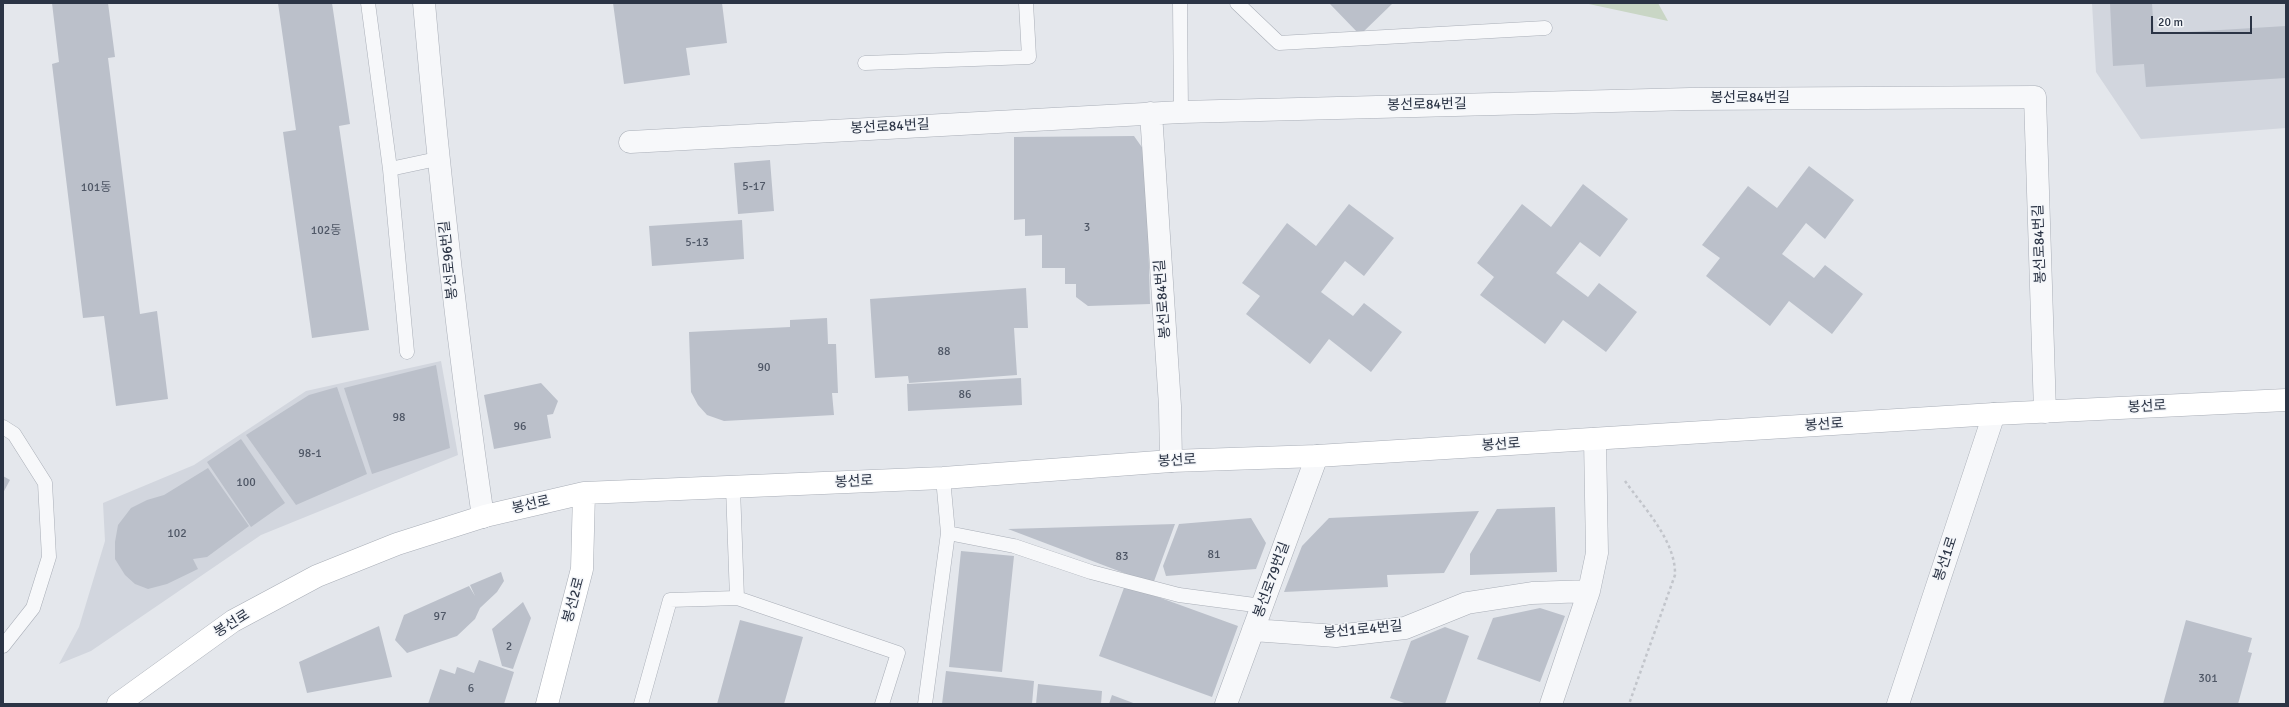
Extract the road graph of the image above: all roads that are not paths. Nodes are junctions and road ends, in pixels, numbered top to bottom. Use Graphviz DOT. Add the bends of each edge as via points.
graph roads {
  1 [pos="368,3"];
  2 [pos="424,3"];
  3 [pos="1026,3"];
  4 [pos="1180,3"];
  5 [pos="1237,3"];
  6 [pos="1545,28"];
  7 [pos="865,63"];
  8 [pos="1151,112"];
  9 [pos="1181,112"];
  10 [pos="630,142"];
  11 [pos="437,159"];
  12 [pos="390,169"];
  13 [pos="407,352"];
  14 [pos="2286,400"];
  15 [pos="2045,412"];
  16 [pos="1994,414"];
  17 [pos="3,427"];
  18 [pos="1595,439"];
  19 [pos="1317,456"];
  20 [pos="1171,461"];
  21 [pos="943,478"];
  22 [pos="732,488"];
  23 [pos="584,493"];
  24 [pos="483,517"];
  25 [pos="948,533"];
  26 [pos="1588,591"];
  27 [pos="737,598"];
  28 [pos="1262,606"];
  29 [pos="1253,630"];
  30 [pos="3,646"];
  31 [pos="118,704"];
  32 [pos="547,704"];
  33 [pos="641,704"];
  34 [pos="882,704"];
  35 [pos="925,704"];
  36 [pos="1226,704"];
  37 [pos="1550,704"];
  38 [pos="1898,704"];
  1 -- 12 [label="lane"];
  2 -- 11 [label="street, 봉선로96번길"];
  3 -- 7 [label="lane" via="1030,57"];
  4 -- 9 [label="lane"];
  5 -- 6 [label="lane" via="1280,43"];
  8 -- 9 [label="street, 봉선로84번길"];
  8 -- 10 [label="street, 봉선로84번길"];
  8 -- 20 [label="street, 봉선로84번길" via="1170,406"];
  9 -- 15 [label="street, 봉선로84번길" via="1690,99 2035,97"];
  11 -- 12 [label="lane"];
  11 -- 24 [label="street, 봉선로96번길" via="456,325"];
  12 -- 13 [label="lane"];
  14 -- 15 [label="main road, 봉선로"];
  15 -- 16 [label="main road, 봉선로"];
  16 -- 18 [label="main road, 봉선로"];
  16 -- 38 [label="street, 봉선1로"];
  17 -- 30 [label="lane" via="14,434 45,483 49,558 33,608"];
  18 -- 19 [label="main road, 봉선로"];
  18 -- 26 [label="street" via="1597,553"];
  19 -- 20 [label="main road, 봉선로"];
  19 -- 28 [label="street, 봉선로79번길"];
  20 -- 21 [label="main road, 봉선로"];
  21 -- 22 [label="main road, 봉선로"];
  21 -- 25 [label="lane"];
  22 -- 23 [label="main road, 봉선로"];
  22 -- 27 [label="lane"];
  23 -- 24 [label="main road, 봉선로"];
  23 -- 32 [label="main road, 봉선2로" via="582,569"];
  24 -- 31 [label="main road, 봉선로" via="397,544 317,576 233,621"];
  25 -- 28 [label="lane" via="1014,546 1091,572 1179,595"];
  25 -- 35 [label="lane"];
  26 -- 29 [label="street, 봉선1로4번길" via="1532,593 1467,603 1405,628 1336,636"];
  26 -- 37 [label="street"];
  27 -- 33 [label="lane" via="670,600"];
  27 -- 34 [label="lane" via="898,653"];
  28 -- 29 [label="street, 봉선로79번길"];
  29 -- 36 [label="street, 봉선로79번길"];
}
